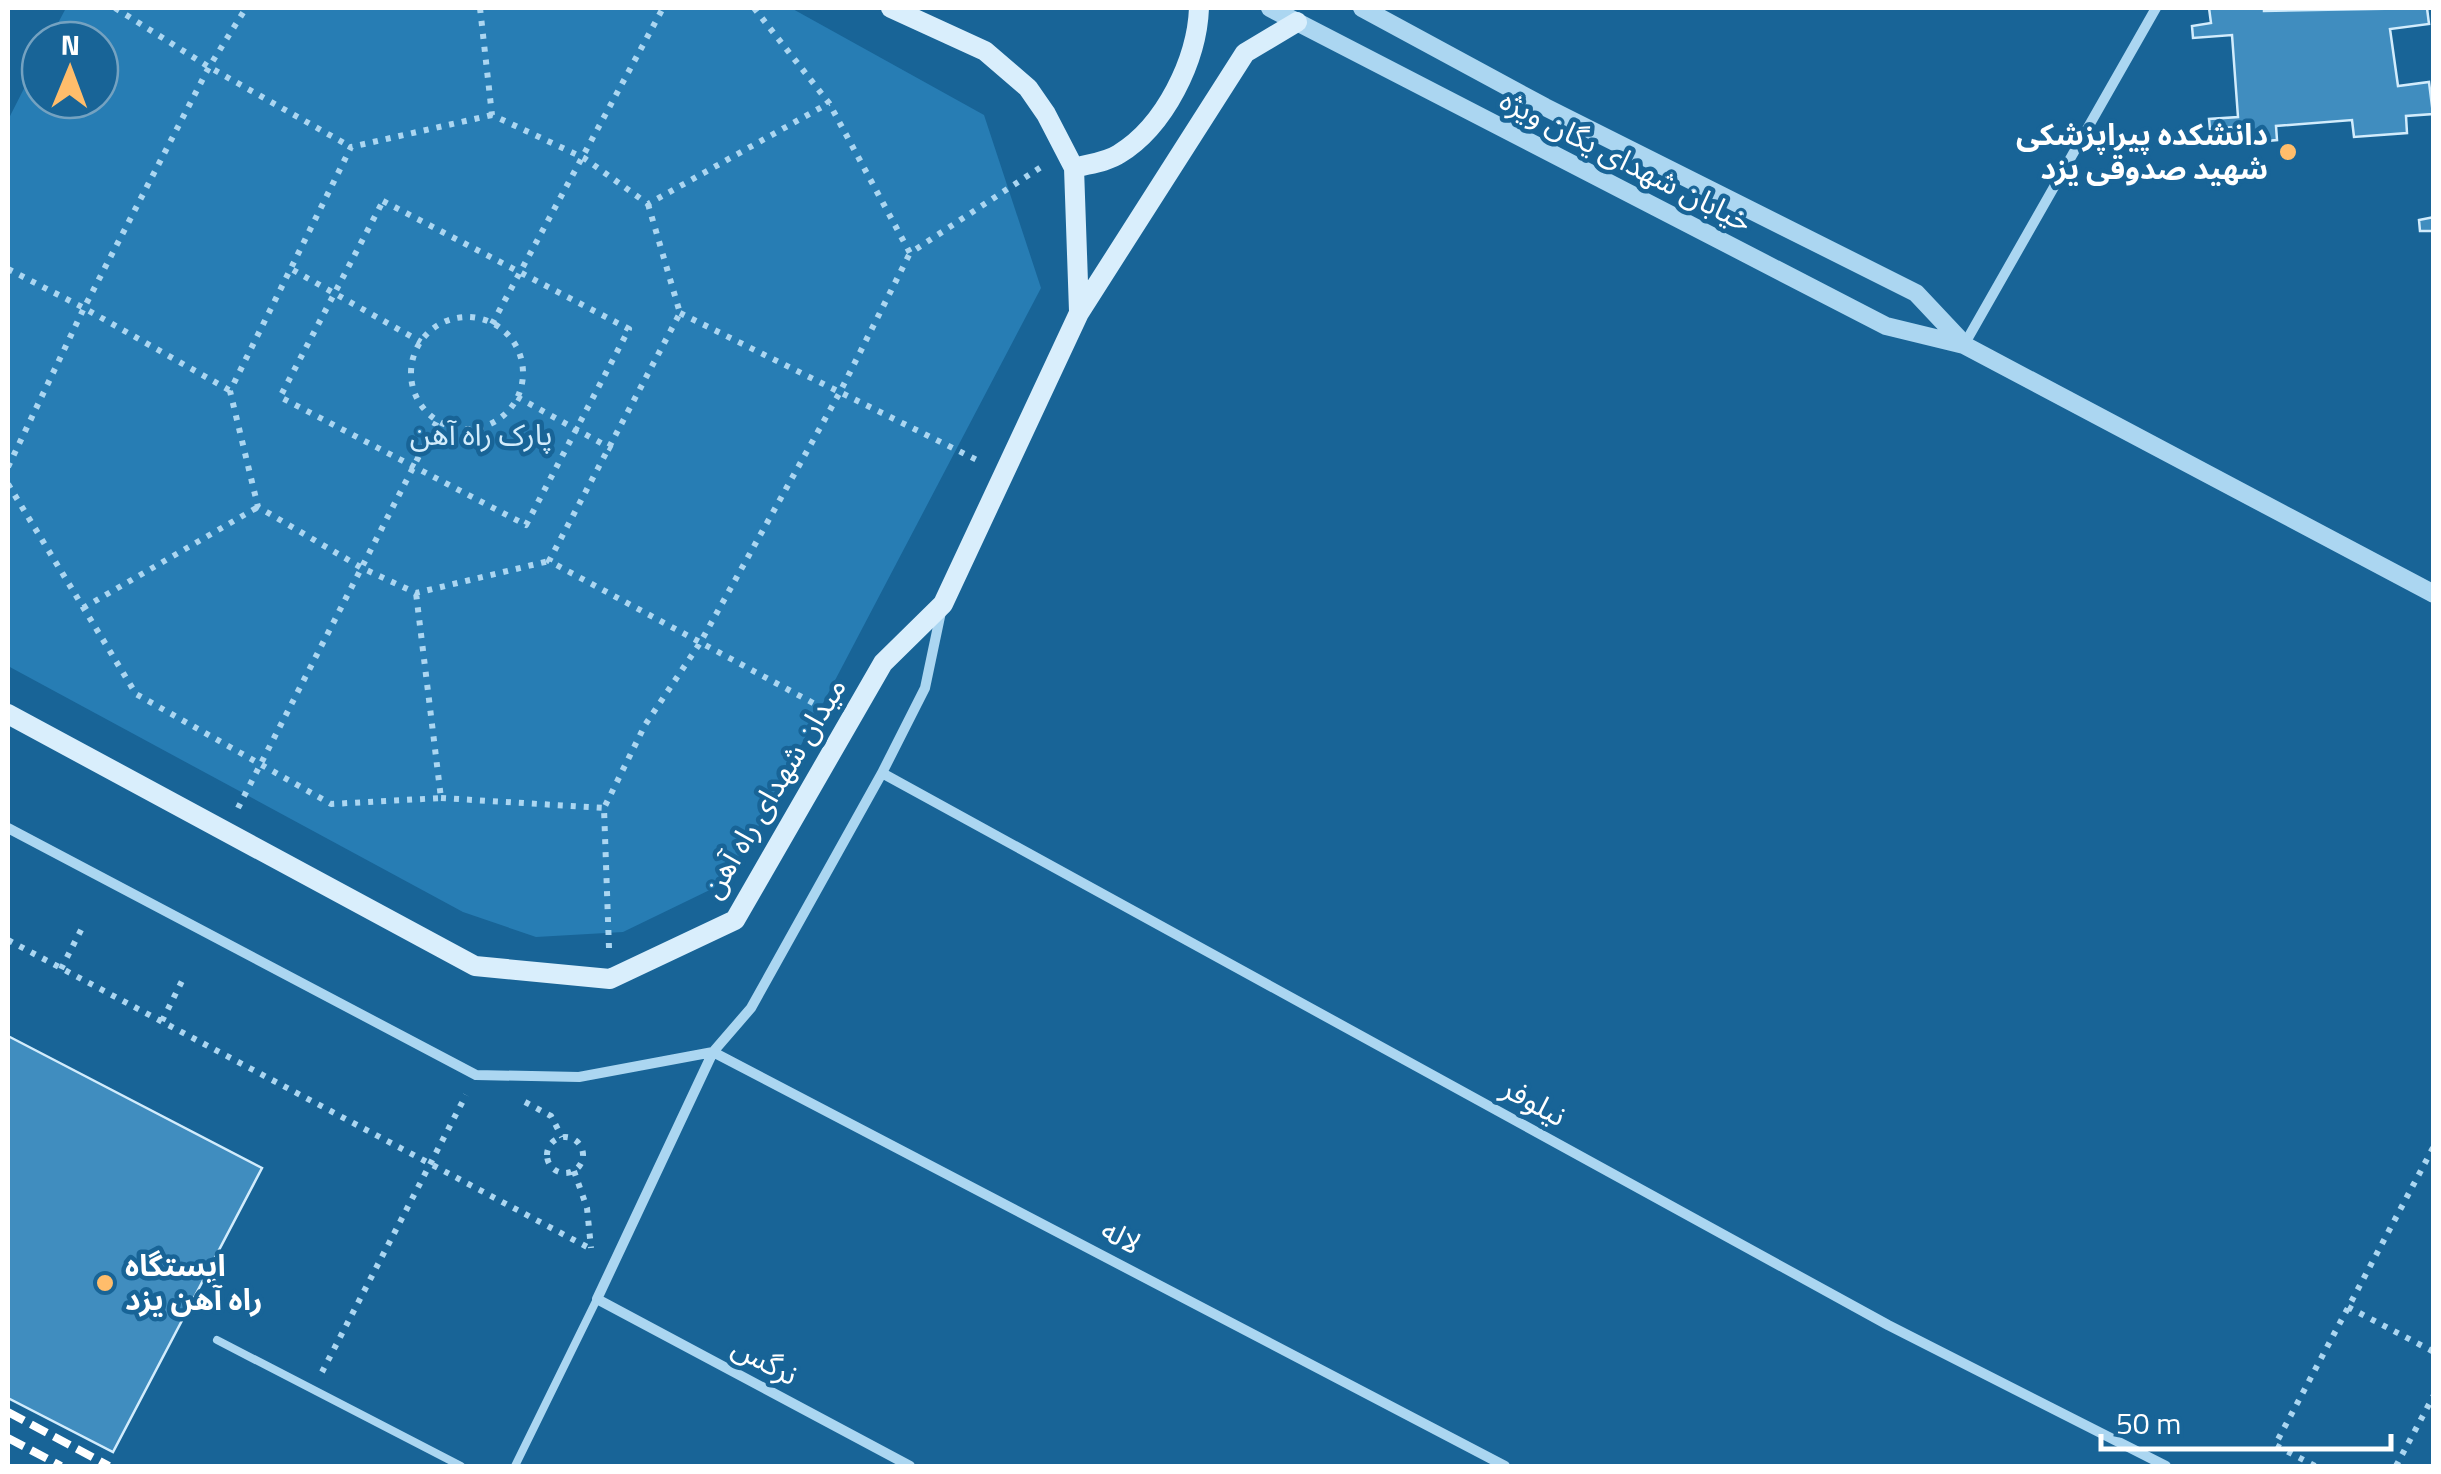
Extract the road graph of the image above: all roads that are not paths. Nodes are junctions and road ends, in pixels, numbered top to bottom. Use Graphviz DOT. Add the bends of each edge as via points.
graph roads {
  1 [pos="891,8"];
  2 [pos="1198,8"];
  3 [pos="1270,8"];
  4 [pos="1362,8"];
  5 [pos="2156,8"];
  6 [pos="1296,22"];
  7 [pos="1071,159"];
  8 [pos="1079,313"];
  9 [pos="1964,345"];
  10 [pos="2434,594"];
  11 [pos="943,604"];
  12 [pos="8,714"];
  13 [pos="882,772"];
  14 [pos="8,828"];
  15 [pos="714,1052"];
  16 [pos="597,1299"];
  17 [pos="217,1340"];
  18 [pos="461,1466"];
  19 [pos="515,1466"];
  20 [pos="910,1466"];
  21 [pos="1506,1466"];
  22 [pos="2166,1466"];
  1 -- 7 [label="main road" via="986,51 1010,70"];
  2 -- 7 [label="main road" via="1183,73 1146,133 1117,156"];
  3 -- 6 [label="street, خیابان شهدای یگان ویژه"];
  4 -- 9 [label="street, خیابان شهدای یگان ویژه" via="1916,293"];
  5 -- 9 [label="street"];
  6 -- 8 [label="main road, میدان شهدای راه آهن" via="1245,54"];
  6 -- 9 [label="street, خیابان شهدای یگان ویژه" via="1886,326"];
  7 -- 8 [label="main road"];
  8 -- 11 [label="main road, میدان شهدای راه آهن"];
  9 -- 10 [label="street, خیابان شهدای یگان ویژه"];
  11 -- 12 [label="main road, میدان شهدای راه آهن" via="883,663 734,920 610,979 475,966"];
  11 -- 13 [label="street" via="925,688"];
  13 -- 15 [label="street" via="751,1008"];
  13 -- 22 [label="street, نیلوفر" via="1888,1325"];
  14 -- 15 [label="street" via="476,1075 579,1077"];
  15 -- 16 [label="street"];
  15 -- 21 [label="street, لاله"];
  16 -- 19 [label="lane"];
  16 -- 20 [label="street, نرگس"];
  17 -- 18 [label="lane"];
}
